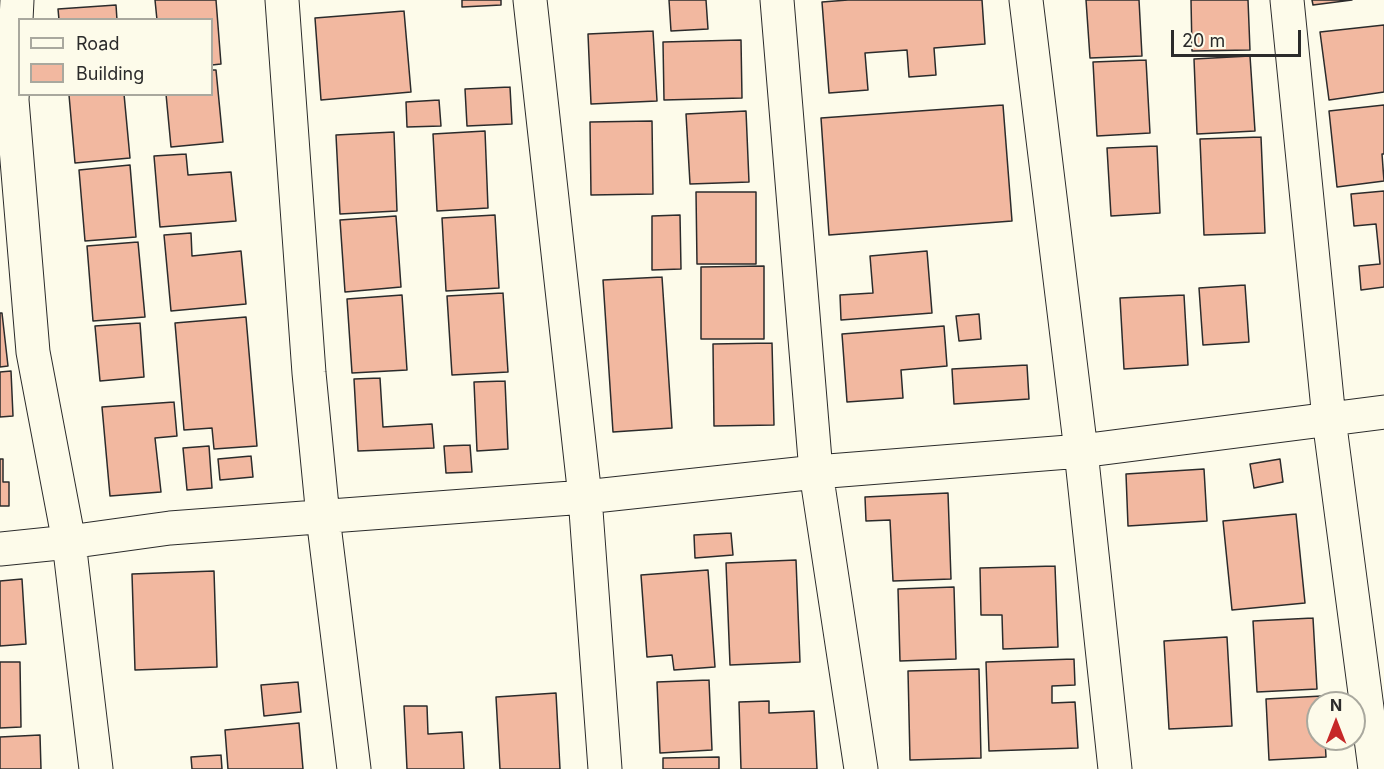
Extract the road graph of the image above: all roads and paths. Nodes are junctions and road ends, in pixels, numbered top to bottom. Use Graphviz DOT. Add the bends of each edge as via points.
graph roads {
  1 [pos="17,0"];
  2 [pos="282,0"];
  3 [pos="530,0"];
  4 [pos="777,0"];
  5 [pos="1026,0"];
  6 [pos="1287,0"];
  7 [pos="1384,412"];
  8 [pos="1329,419"];
  9 [pos="1081,451"];
  10 [pos="816,472"];
  11 [pos="585,497"];
  12 [pos="322,517"];
  13 [pos="69,542"];
  14 [pos="0,549"];
  15 [pos="96,769"];
  16 [pos="354,769"];
  17 [pos="605,769"];
  18 [pos="861,769"];
  19 [pos="1115,769"];
  20 [pos="1375,769"];
  1 -- 13 [label="street" via="12,100 33,352"];
  2 -- 12 [label="street"];
  3 -- 11 [label="street"];
  4 -- 10 [label="street"];
  5 -- 9 [label="street"];
  6 -- 8 [label="street"];
  7 -- 8 [label="street"];
  8 -- 9 [label="street"];
  8 -- 20 [label="street"];
  9 -- 10 [label="street"];
  9 -- 19 [label="street"];
  10 -- 11 [label="street"];
  10 -- 18 [label="street"];
  11 -- 12 [label="street"];
  11 -- 17 [label="street"];
  12 -- 13 [label="street" via="170,528"];
  12 -- 16 [label="street"];
  13 -- 14 [label="street"];
  13 -- 15 [label="street"];
}
